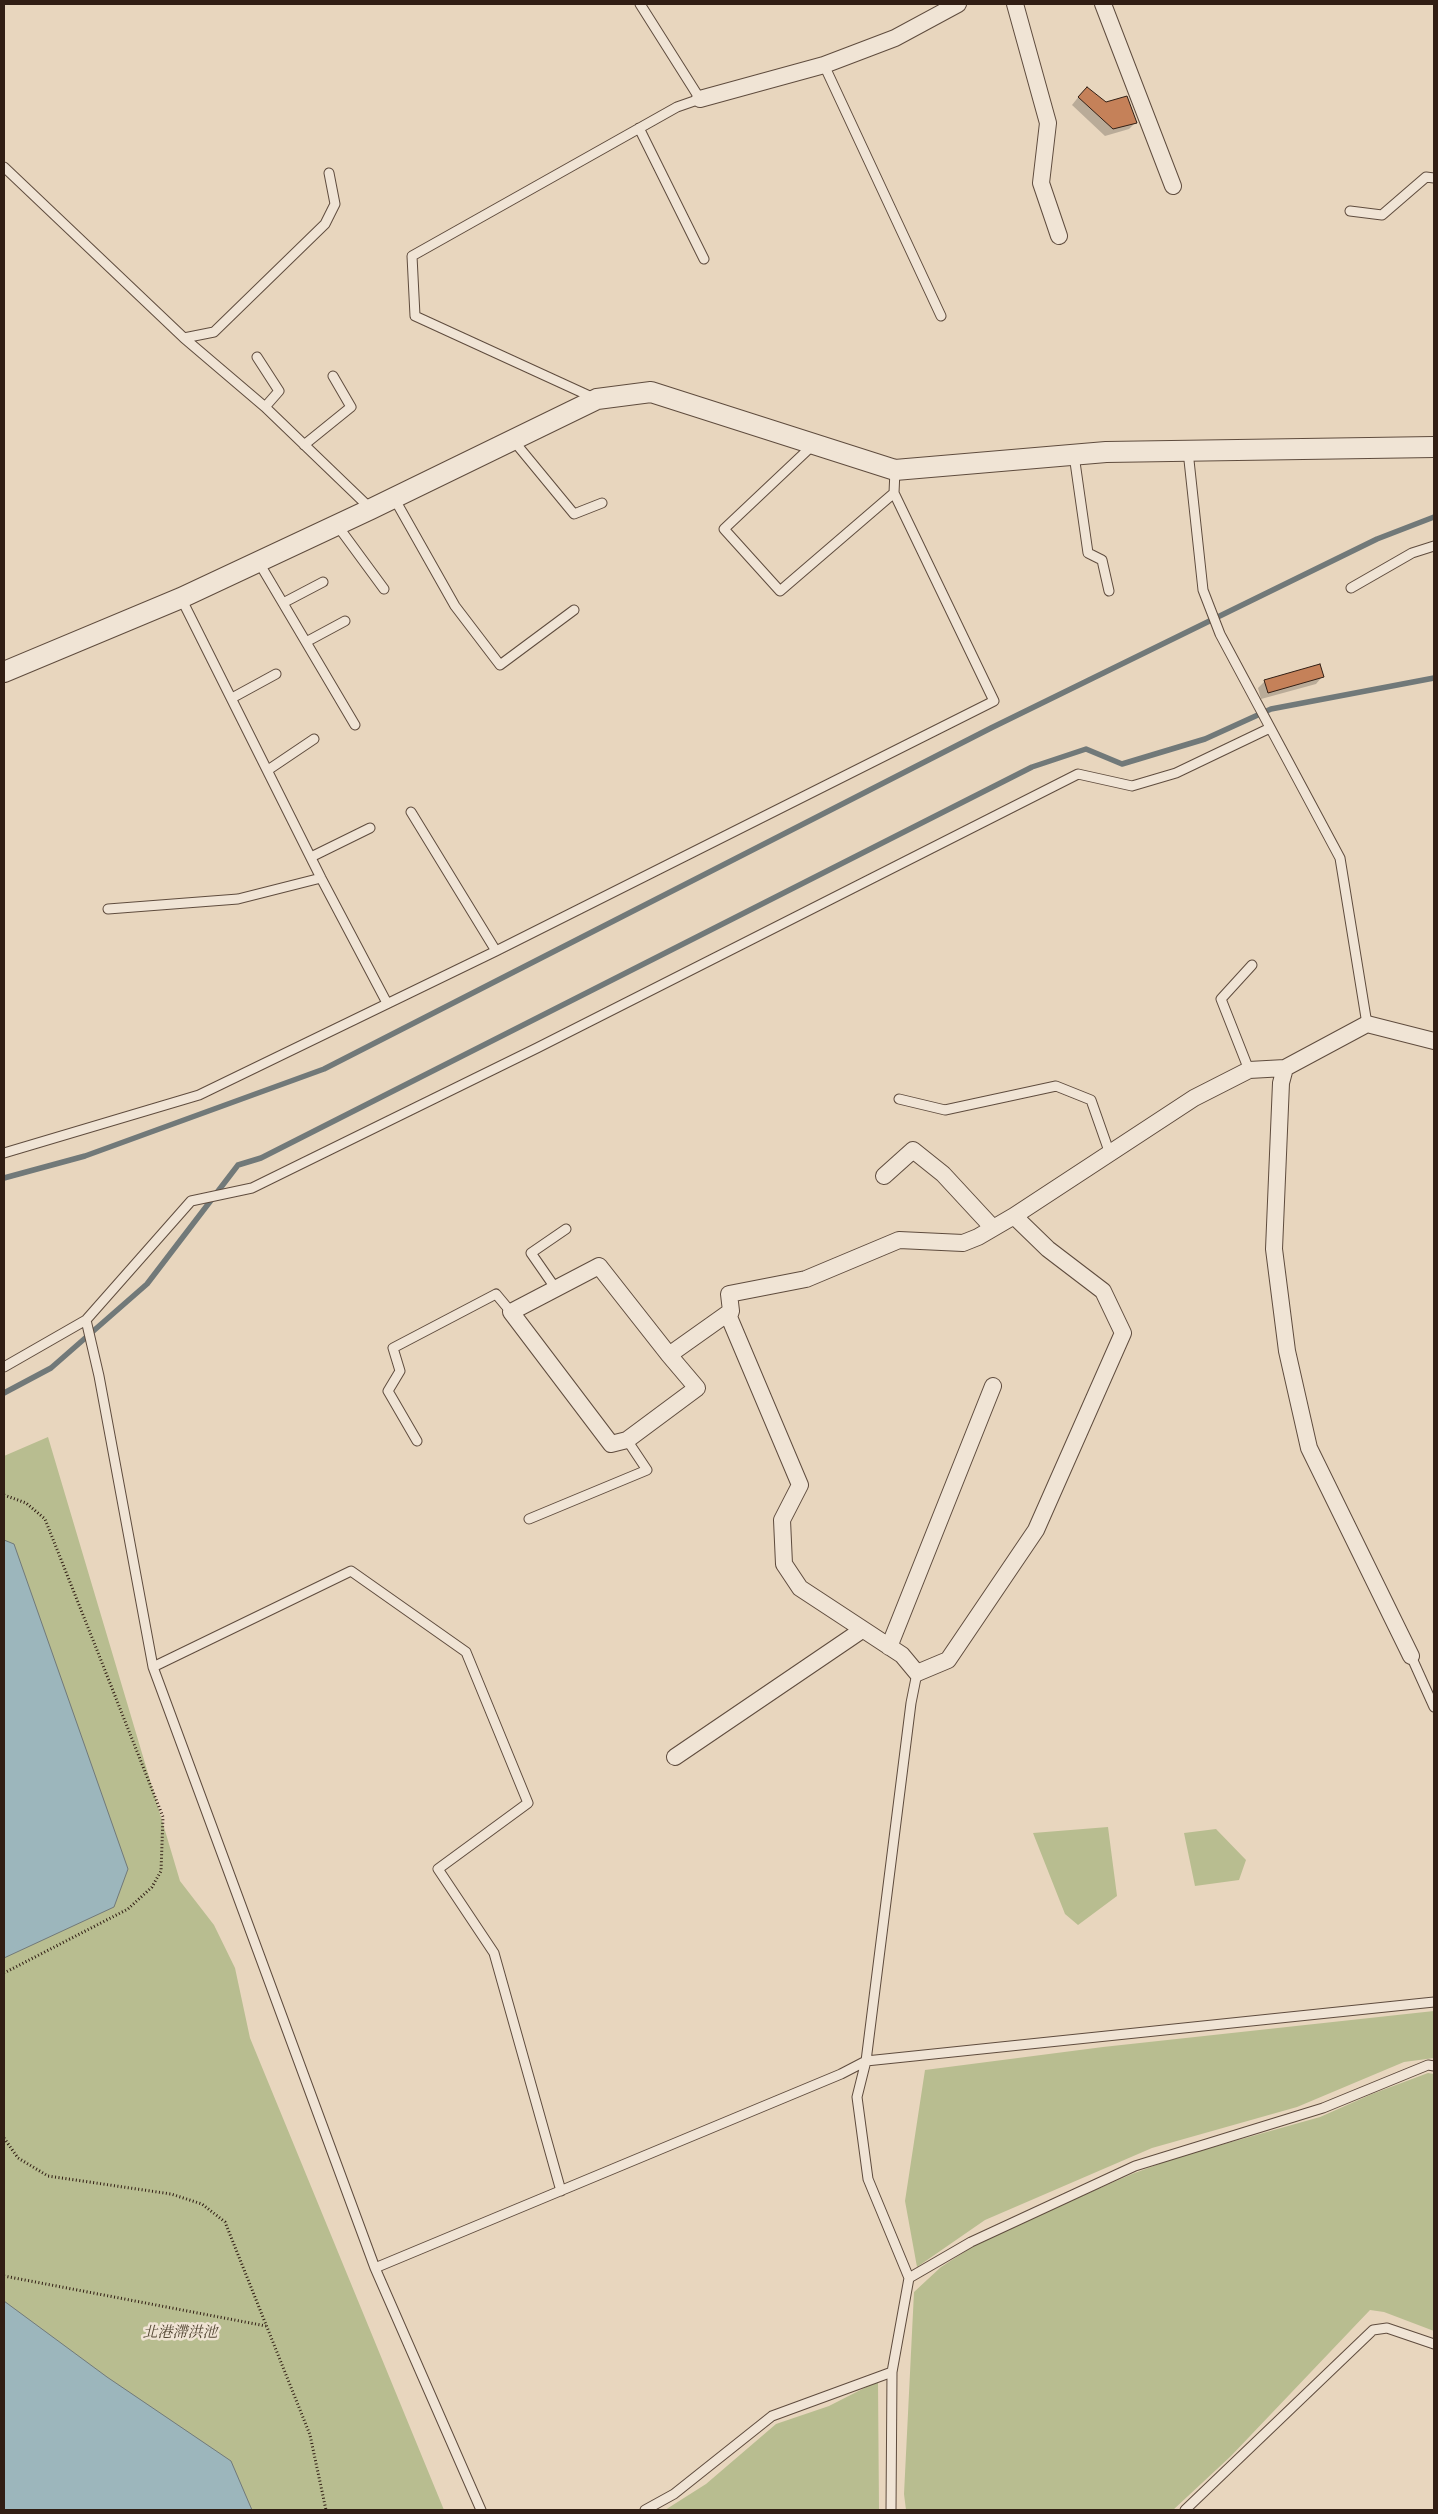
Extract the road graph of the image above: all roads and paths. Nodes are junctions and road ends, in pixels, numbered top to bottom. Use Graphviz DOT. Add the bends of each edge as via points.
graph roads {
  1 [pos="640,4"];
  2 [pos="958,4"];
  3 [pos="1015,4"];
  4 [pos="1103,4"];
  5 [pos="824,65"];
  6 [pos="700,99"];
  7 [pos="639,128"];
  8 [pos="4,167"];
  9 [pos="329,173"];
  10 [pos="1434,178"];
  11 [pos="1173,186"];
  12 [pos="1350,211"];
  13 [pos="1059,236"];
  14 [pos="704,259"];
  15 [pos="941,316"];
  16 [pos="184,338"];
  17 [pos="257,358"];
  18 [pos="332,376"];
  19 [pos="596,399"];
  20 [pos="265,407"];
  21 [pos="513,440"];
  22 [pos="815,443"];
  23 [pos="304,445"];
  24 [pos="1434,447"];
  25 [pos="1188,450"];
  26 [pos="1074,455"];
  27 [pos="894,470"];
  28 [pos="894,493"];
  29 [pos="394,498"];
  30 [pos="602,503"];
  31 [pos="371,509"];
  32 [pos="337,525"];
  33 [pos="1434,546"];
  34 [pos="258,561"];
  35 [pos="323,582"];
  36 [pos="1351,588"];
  37 [pos="384,589"];
  38 [pos="1109,590"];
  39 [pos="181,598"];
  40 [pos="283,602"];
  41 [pos="574,610"];
  42 [pos="345,621"];
  43 [pos="306,642"];
  44 [pos="4,672"];
  45 [pos="276,674"];
  46 [pos="232,698"];
  47 [pos="355,725"];
  48 [pos="1268,725"];
  49 [pos="314,739"];
  50 [pos="268,770"];
  51 [pos="411,812"];
  52 [pos="370,828"];
  53 [pos="311,856"];
  54 [pos="321,878"];
  55 [pos="108,909"];
  56 [pos="496,951"];
  57 [pos="1252,965"];
  58 [pos="387,1002"];
  59 [pos="1367,1024"];
  60 [pos="1434,1041"];
  61 [pos="1285,1068"];
  62 [pos="1249,1070"];
  63 [pos="899,1099"];
  64 [pos="4,1152"];
  65 [pos="1110,1154"];
  66 [pos="884,1176"];
  67 [pos="1014,1216"];
  68 [pos="993,1228"];
  69 [pos="566,1229"];
  70 [pos="556,1289"];
  71 [pos="731,1311"];
  72 [pos="511,1312"];
  73 [pos="86,1320"];
  74 [pos="669,1355"];
  75 [pos="4,1367"];
  76 [pos="993,1386"];
  77 [pos="626,1440"];
  78 [pos="417,1441"];
  79 [pos="4,1495"];
  80 [pos="529,1519"];
  81 [pos="862,1630"];
  82 [pos="889,1647"];
  83 [pos="1412,1656"];
  84 [pos="153,1667"];
  85 [pos="917,1673"];
  86 [pos="1434,1707"];
  87 [pos="675,1757"];
  88 [pos="4,1973"];
  89 [pos="1434,2002"];
  90 [pos="866,2061"];
  91 [pos="1434,2066"];
  92 [pos="4,2138"];
  93 [pos="561,2191"];
  94 [pos="375,2268"];
  95 [pos="4,2276"];
  96 [pos="910,2278"];
  97 [pos="266,2326"];
  98 [pos="1434,2344"];
  99 [pos="892,2372"];
  100 [pos="326,2510"];
  101 [pos="481,2510"];
  102 [pos="645,2510"];
  103 [pos="891,2510"];
  104 [pos="1185,2510"];
  1 -- 6 [label="lane"];
  2 -- 5 [label="street" via="895,38"];
  3 -- 13 [label="street" via="1048,124 1041,183"];
  4 -- 11 [label="street"];
  5 -- 6 [label="street"];
  5 -- 15 [label="lane"];
  6 -- 7 [label="lane" via="677,107"];
  7 -- 14 [label="lane"];
  7 -- 19 [label="lane" via="412,256 415,316"];
  8 -- 16 [label="lane"];
  9 -- 16 [label="lane" via="335,204 325,224 214,332"];
  10 -- 12 [label="lane" via="1426,177 1382,215"];
  16 -- 20 [label="lane"];
  17 -- 20 [label="lane" via="280,390"];
  18 -- 23 [label="lane" via="350,407"];
  19 -- 21 [label="street"];
  19 -- 22 [label="street" via="651,392"];
  20 -- 23 [label="lane"];
  21 -- 29 [label="street"];
  21 -- 30 [label="lane" via="574,514"];
  22 -- 27 [label="street"];
  22 -- 28 [label="lane" via="724,529 780,591"];
  23 -- 31 [label="lane"];
  24 -- 25 [label="street"];
  25 -- 26 [label="street"];
  25 -- 48 [label="lane" via="1203,590 1220,634"];
  26 -- 27 [label="street"];
  26 -- 38 [label="lane" via="1088,553 1102,560"];
  27 -- 28 [label="lane"];
  28 -- 56 [label="lane" via="994,701"];
  29 -- 31 [label="street"];
  29 -- 41 [label="lane" via="455,606 500,665"];
  31 -- 32 [label="street"];
  32 -- 34 [label="street"];
  32 -- 37 [label="lane"];
  33 -- 36 [label="lane" via="1412,553"];
  34 -- 39 [label="street"];
  34 -- 40 [label="lane"];
  35 -- 40 [label="lane"];
  39 -- 44 [label="street"];
  39 -- 46 [label="lane"];
  40 -- 43 [label="lane"];
  42 -- 43 [label="lane"];
  43 -- 47 [label="lane"];
  45 -- 46 [label="lane"];
  46 -- 50 [label="lane"];
  48 -- 59 [label="lane" via="1340,858"];
  48 -- 73 [label="lane" via="1176,773 1132,786 1078,774 537,1048 252,1188 191,1201"];
  49 -- 50 [label="lane"];
  50 -- 53 [label="lane"];
  51 -- 56 [label="lane"];
  52 -- 53 [label="lane"];
  53 -- 54 [label="lane"];
  54 -- 55 [label="lane" via="238,899"];
  54 -- 58 [label="lane"];
  56 -- 58 [label="lane"];
  57 -- 62 [label="lane" via="1221,999"];
  58 -- 64 [label="lane" via="198,1095"];
  59 -- 60 [label="street"];
  59 -- 61 [label="street"];
  61 -- 62 [label="street"];
  61 -- 83 [label="street" via="1281,1083 1274,1249 1287,1350 1309,1448"];
  62 -- 65 [label="street" via="1194,1098"];
  63 -- 65 [label="lane" via="945,1110 1056,1086 1091,1100"];
  65 -- 67 [label="street"];
  66 -- 68 [label="street" via="913,1150 943,1174"];
  67 -- 68 [label="street"];
  67 -- 85 [label="street" via="1048,1249 1103,1291 1123,1333 1036,1530 948,1660"];
  68 -- 71 [label="street" via="963,1243 899,1240 806,1278 730,1294"];
  69 -- 70 [label="lane" via="531,1253"];
  70 -- 72 [label="street"];
  70 -- 74 [label="street" via="599,1266"];
  71 -- 74 [label="street"];
  71 -- 81 [label="street" via="728,1317 800,1484 782,1520 784,1564 800,1588"];
  72 -- 77 [label="street" via="611,1444"];
  72 -- 78 [label="lane" via="496,1294 393,1348 400,1371 388,1391"];
  73 -- 75 [label="lane"];
  73 -- 84 [label="lane" via="100,1376"];
  74 -- 77 [label="street" via="697,1388"];
  76 -- 82 [label="street"];
  77 -- 80 [label="lane" via="647,1470"];
  79 -- 88 [label="path" via="26,1503 44,1518 164,1817 161,1871 152,1887 128,1909"];
  81 -- 82 [label="street"];
  81 -- 87 [label="street"];
  82 -- 85 [label="street"];
  83 -- 86 [label="lane"];
  84 -- 93 [label="lane" via="351,1571 466,1652 528,1803 438,1869 494,1952"];
  84 -- 94 [label="lane"];
  85 -- 90 [label="lane"];
  89 -- 90 [label="lane"];
  90 -- 93 [label="lane"];
  90 -- 96 [label="lane" via="857,2098 868,2179"];
  91 -- 96 [label="lane" via="1428,2065 1323,2108 1136,2166 971,2242"];
  92 -- 97 [label="path" via="18,2158 48,2176 171,2194 202,2204 224,2222"];
  93 -- 94 [label="lane"];
  94 -- 101 [label="lane"];
  95 -- 97 [label="path"];
  96 -- 99 [label="lane"];
  97 -- 100 [label="path" via="310,2434"];
  98 -- 104 [label="lane" via="1388,2328 1373,2330"];
  99 -- 102 [label="lane" via="772,2416 674,2494"];
  99 -- 103 [label="lane"];
}
